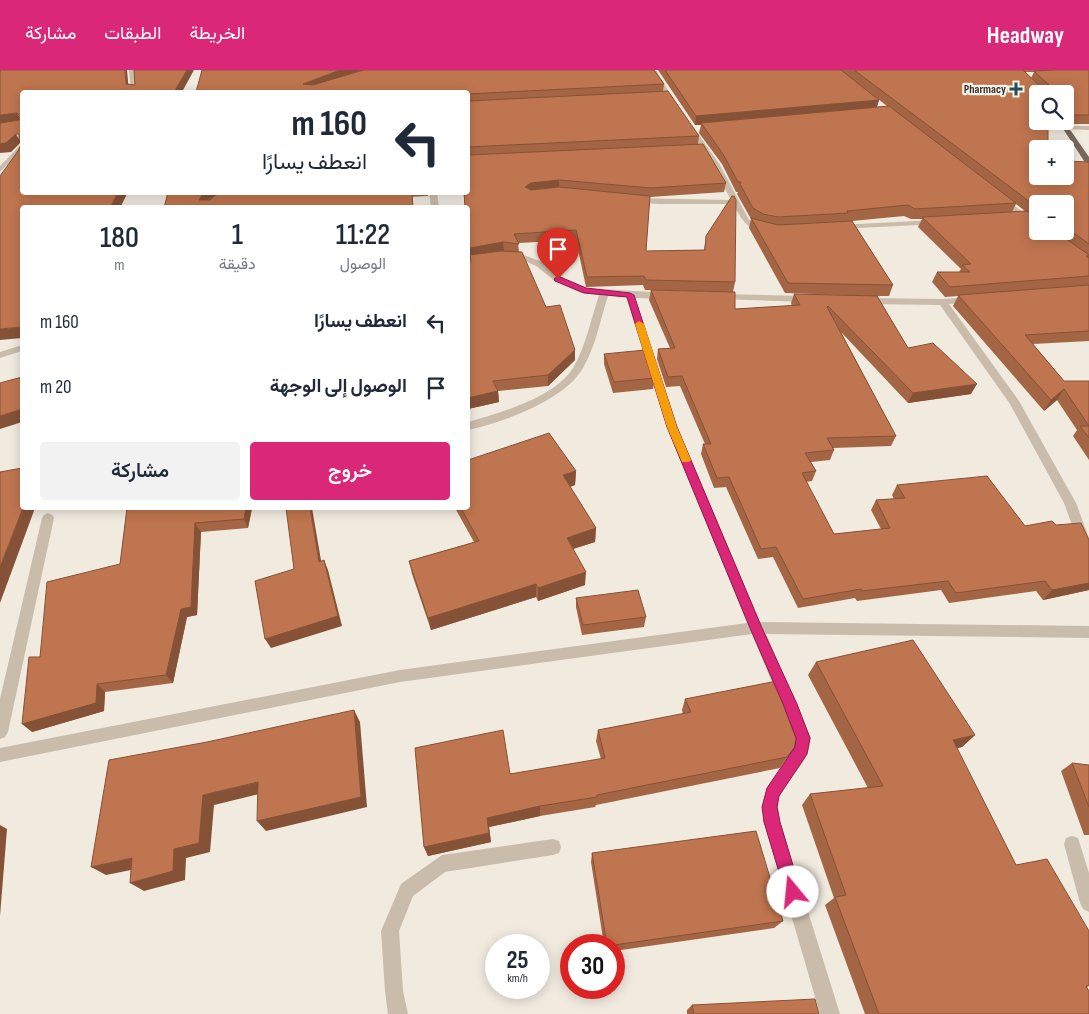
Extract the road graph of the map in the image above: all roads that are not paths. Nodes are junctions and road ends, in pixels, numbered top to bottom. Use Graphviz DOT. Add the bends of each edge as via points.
graph roads {
  1 [pos="132,70"];
  2 [pos="653,70"];
  3 [pos="134,90"];
  4 [pos="669,96"];
  5 [pos="660,97"];
  6 [pos="681,112"];
  7 [pos="686,120"];
  8 [pos="1074,126"];
  9 [pos="700,128"];
  10 [pos="1089,128"];
  11 [pos="692,129"];
  12 [pos="1067,130"];
  13 [pos="20,148"];
  14 [pos="696,149"];
  15 [pos="705,149"];
  16 [pos="1089,162"];
  17 [pos="0,170"];
  18 [pos="993,193"];
  19 [pos="627,199"];
  20 [pos="736,202"];
  21 [pos="1013,217"];
  22 [pos="1023,217"];
  23 [pos="943,221"];
  24 [pos="1029,221"];
  25 [pos="834,228"];
  26 [pos="775,231"];
  27 [pos="495,257"];
  28 [pos="604,293"];
  29 [pos="630,295"];
  30 [pos="679,296"];
  31 [pos="708,297"];
  32 [pos="816,299"];
  33 [pos="982,299"];
  34 [pos="855,300"];
  35 [pos="943,302"];
  36 [pos="20,349"];
  37 [pos="0,355"];
  38 [pos="470,425"];
  39 [pos="48,518"];
  40 [pos="1089,555"];
  41 [pos="756,628"];
  42 [pos="1089,632"];
  43 [pos="0,732"];
  44 [pos="0,755"];
  45 [pos="1072,844"];
  46 [pos="553,847"];
  47 [pos="1089,903"];
  48 [pos="398,1014"];
  49 [pos="830,1014"];
  1 -- 3 [label="street"];
  2 -- 4 [label="street"];
  4 -- 5 [label="street"];
  4 -- 6 [label="street"];
  7 -- 11 [label="street"];
  8 -- 10 [label="street"];
  9 -- 11 [label="street"];
  11 -- 15 [label="street"];
  12 -- 16 [label="main road"];
  13 -- 17 [label="street"];
  14 -- 15 [label="street"];
  15 -- 20 [label="street"];
  18 -- 22 [label="street"];
  19 -- 20 [label="street"];
  20 -- 26 [label="street" via="746,221 758,228"];
  21 -- 22 [label="street"];
  22 -- 24 [label="street"];
  23 -- 25 [label="street"];
  27 -- 28 [label="street" via="524,258 584,291"];
  28 -- 29 [label="street"];
  28 -- 38 [label="street" via="574,374 549,395"];
  29 -- 30 [label="street"];
  29 -- 41 [label="street" via="672,427"];
  31 -- 32 [label="street"];
  33 -- 35 [label="street"];
  34 -- 35 [label="street"];
  35 -- 40 [label="street" via="1015,403 1070,504"];
  36 -- 37 [label="street"];
  39 -- 43 [label="street"];
  41 -- 42 [label="street"];
  41 -- 44 [label="street" via="400,676"];
  41 -- 49 [label="street" via="803,738 802,749 772,794 770,807"];
  45 -- 47 [label="street"];
  46 -- 48 [label="street" via="442,864 407,890 390,931"];
}
